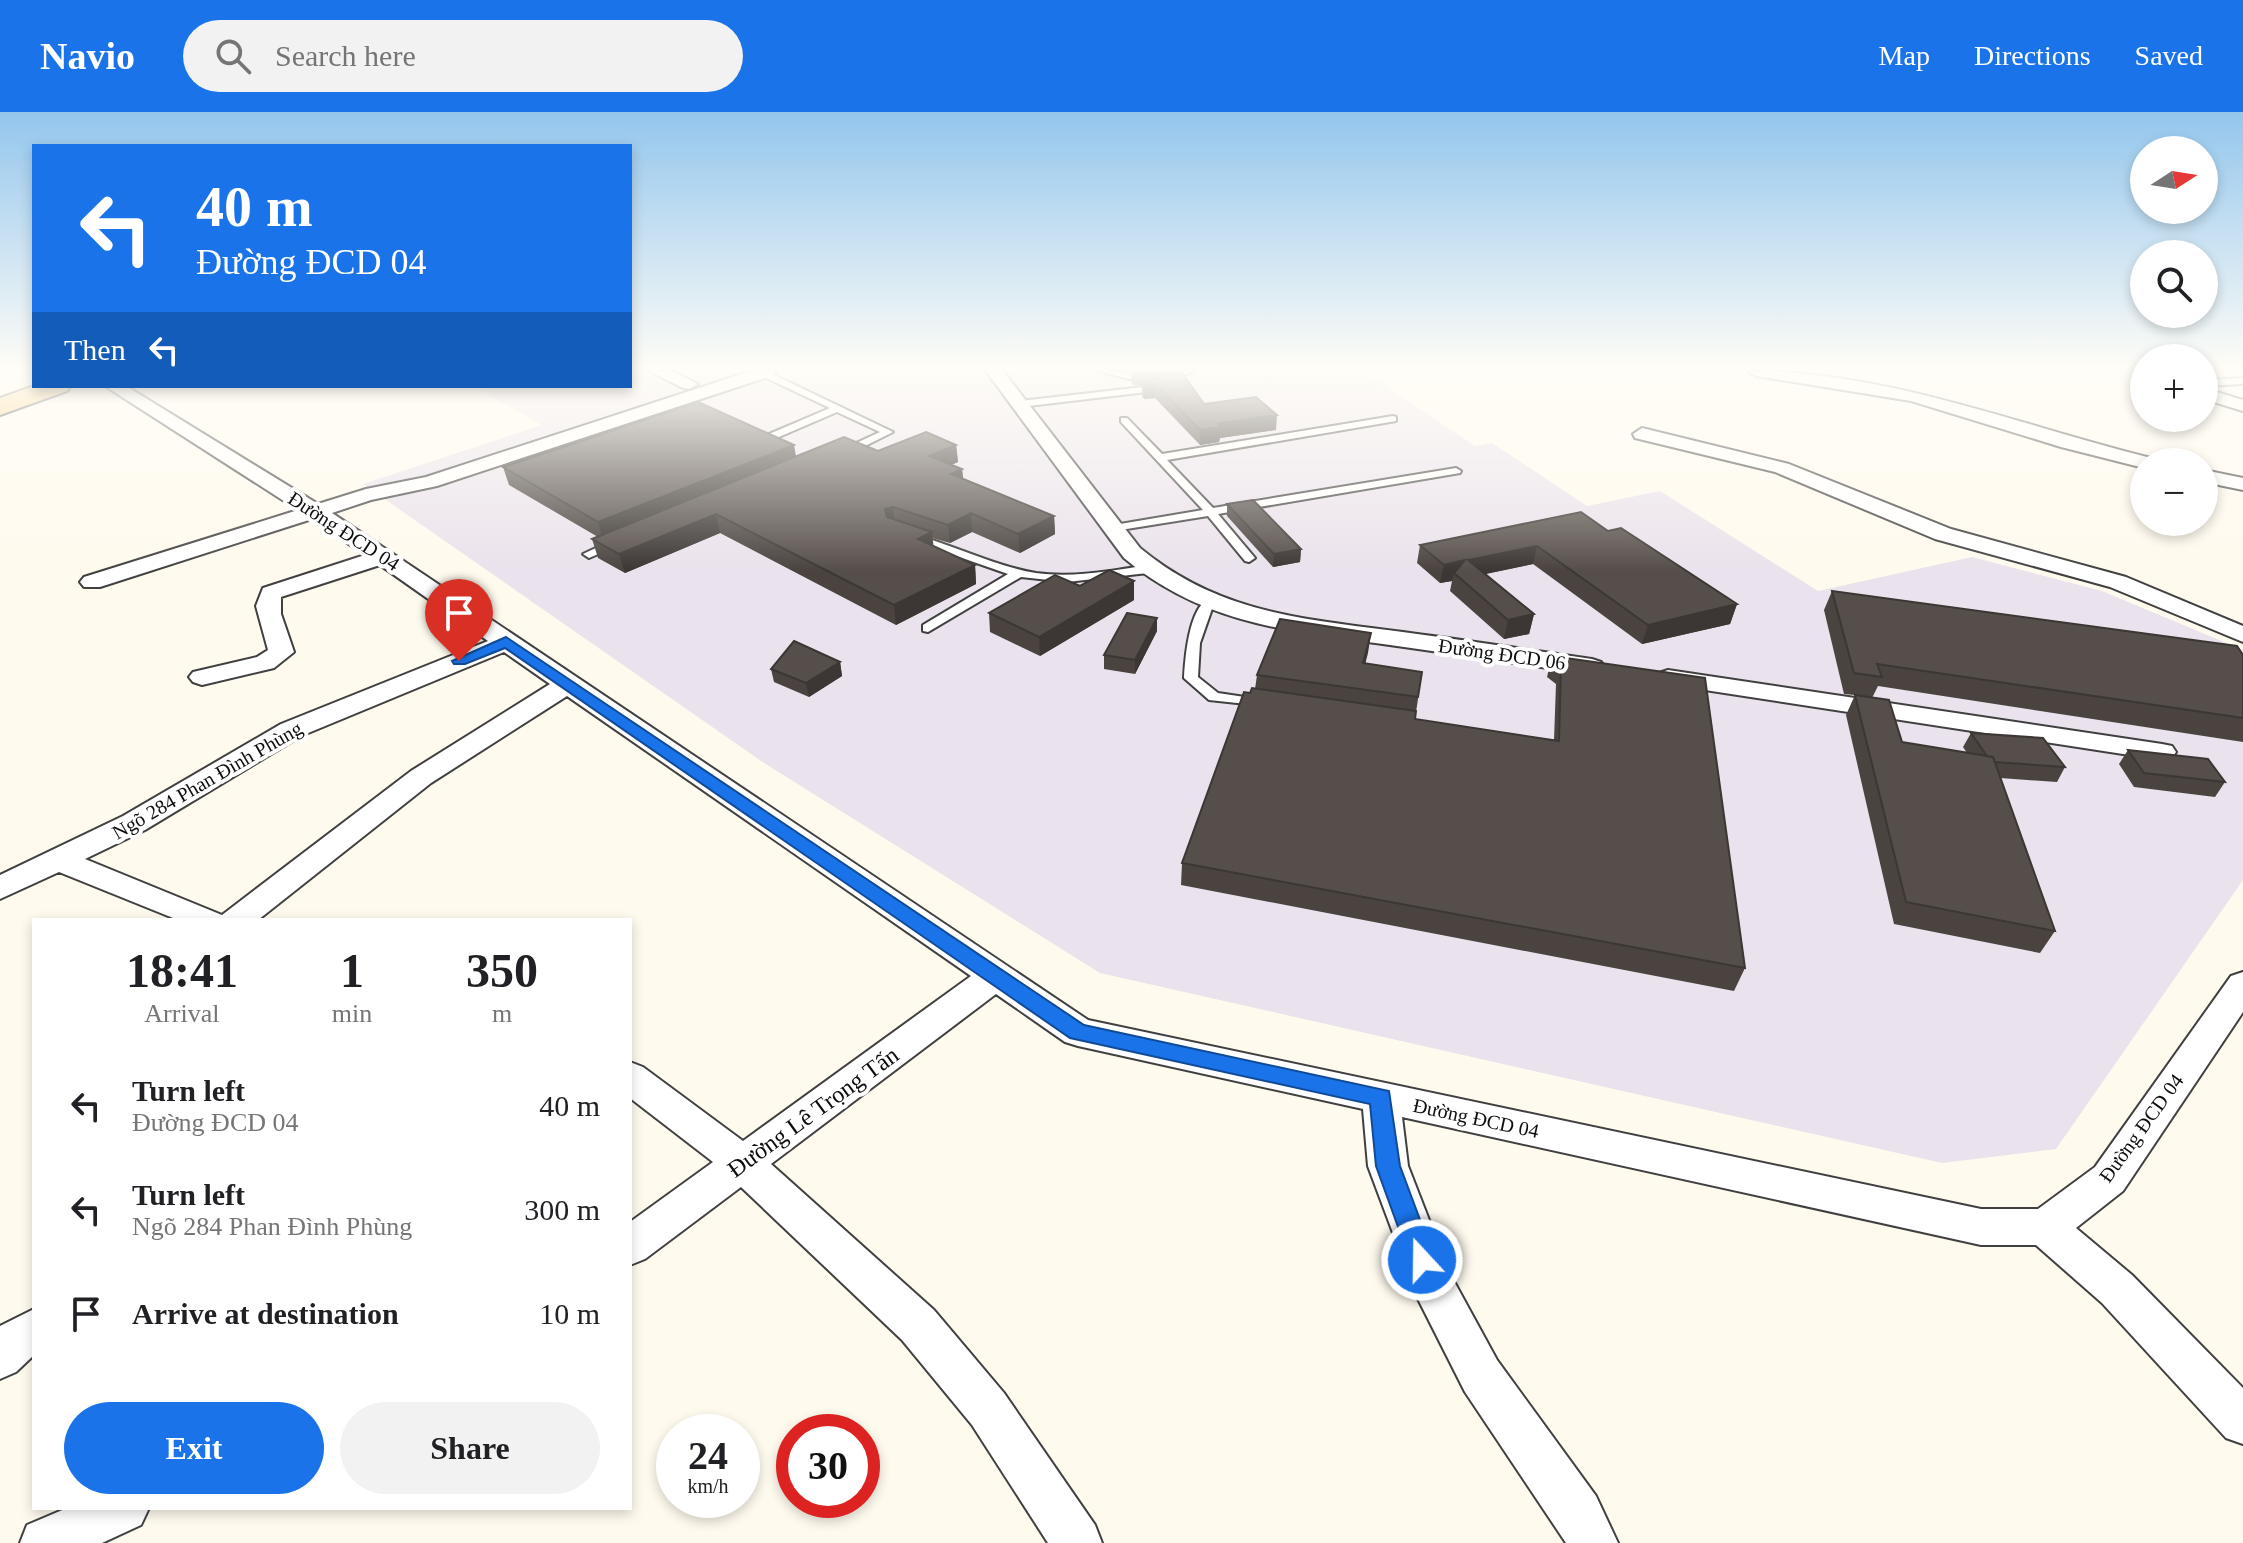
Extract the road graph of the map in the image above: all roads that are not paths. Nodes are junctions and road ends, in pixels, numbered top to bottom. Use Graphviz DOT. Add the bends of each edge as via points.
graph roads {
  1 [pos="197,438"];
  2 [pos="523,438"];
  3 [pos="565,438"];
  4 [pos="769,438"];
  5 [pos="875,438"];
  6 [pos="1046,438"];
  7 [pos="1141,438"];
  8 [pos="1281,438"];
  9 [pos="1658,438"];
  10 [pos="2051,438"];
  11 [pos="761,441"];
  12 [pos="1160,458"];
  13 [pos="2130,458"];
  14 [pos="826,459"];
  15 [pos="1456,471"];
  16 [pos="2218,479"];
  17 [pos="2243,484"];
  18 [pos="366,495"];
  19 [pos="315,511"];
  20 [pos="1210,511"];
  21 [pos="1114,528"];
  22 [pos="894,531"];
  23 [pos="633,536"];
  24 [pos="589,554"];
  25 [pos="383,557"];
  26 [pos="1249,558"];
  27 [pos="1148,569"];
  28 [pos="1020,572"];
  29 [pos="92,582"];
  30 [pos="1208,603"];
  31 [pos="928,628"];
  32 [pos="2243,635"];
  33 [pos="506,642"];
  34 [pos="1615,670"];
  35 [pos="1646,675"];
  36 [pos="202,677"];
  37 [pos="568,684"];
  38 [pos="1275,705"];
  39 [pos="2162,752"];
  40 [pos="61,861"];
  41 [pos="0,888"];
  42 [pos="204,918"];
  43 [pos="239,918"];
  44 [pos="995,977"];
  45 [pos="2243,985"];
  46 [pos="632,1079"];
  47 [pos="1381,1098"];
  48 [pos="744,1164"];
  49 [pos="2045,1227"];
  50 [pos="632,1245"];
  51 [pos="32,1331"];
  52 [pos="0,1357"];
  53 [pos="2243,1421"];
  54 [pos="119,1510"];
  55 [pos="45,1543"];
  56 [pos="1077,1543"];
  57 [pos="1593,1543"];
  1 -- 19 [label="street, Đường ĐCD 04"];
  2 -- 18 [label="street" via="417,472"];
  3 -- 18 [label="street" via="430,482"];
  4 -- 11 [label="lane"];
  5 -- 14 [label="lane"];
  6 -- 21 [label="street, Đường ĐCD 06"];
  7 -- 12 [label="lane"];
  8 -- 12 [label="lane"];
  9 -- 32 [label="street" via="1782,468 1943,534 2118,582"];
  10 -- 13 [label="street"];
  12 -- 20 [label="lane"];
  15 -- 20 [label="lane"];
  16 -- 17 [label="street"];
  18 -- 19 [label="street"];
  19 -- 25 [label="street, Đường ĐCD 04"];
  19 -- 29 [label="street"];
  20 -- 21 [label="lane"];
  20 -- 26 [label="lane"];
  21 -- 27 [label="street, Đường ĐCD 06"];
  22 -- 28 [label="lane"];
  23 -- 24 [label="lane"];
  25 -- 33 [label="street, Đường ĐCD 04"];
  25 -- 36 [label="street" via="271,593 270,620 281,652 265,663"];
  27 -- 28 [label="lane" via="1082,578"];
  27 -- 30 [label="street, Đường ĐCD 06"];
  28 -- 31 [label="lane"];
  30 -- 34 [label="street, Đường ĐCD 06" via="1271,619"];
  30 -- 38 [label="lane" via="1193,643 1191,678 1214,697"];
  33 -- 37 [label="street, Đường ĐCD 04"];
  33 -- 40 [label="street, Ngõ 284 Phan Đình Phùng" via="291,730"];
  35 -- 39 [label="street"];
  37 -- 43 [label="street" via="421,777"];
  37 -- 44 [label="street, Đường ĐCD 04"];
  40 -- 41 [label="street, Ngõ 284 Phan Đình Phùng"];
  40 -- 42 [label="street"];
  44 -- 47 [label="street, Đường ĐCD 04" via="1078,1032"];
  44 -- 48 [label="street, Đường Lê Trọng Tấn"];
  45 -- 49 [label="street, Đường ĐCD 04" via="2109,1179"];
  46 -- 48 [label="street"];
  47 -- 49 [label="street, Đường ĐCD 04" via="1981,1227"];
  47 -- 57 [label="street" via="1388,1166 1432,1283 1481,1376"];
  48 -- 50 [label="street, Đường Lê Trọng Tấn"];
  48 -- 56 [label="street" via="918,1325 988,1409"];
  49 -- 53 [label="street" via="2126,1298"];
  51 -- 52 [label="street"];
  54 -- 55 [label="street"];
}
